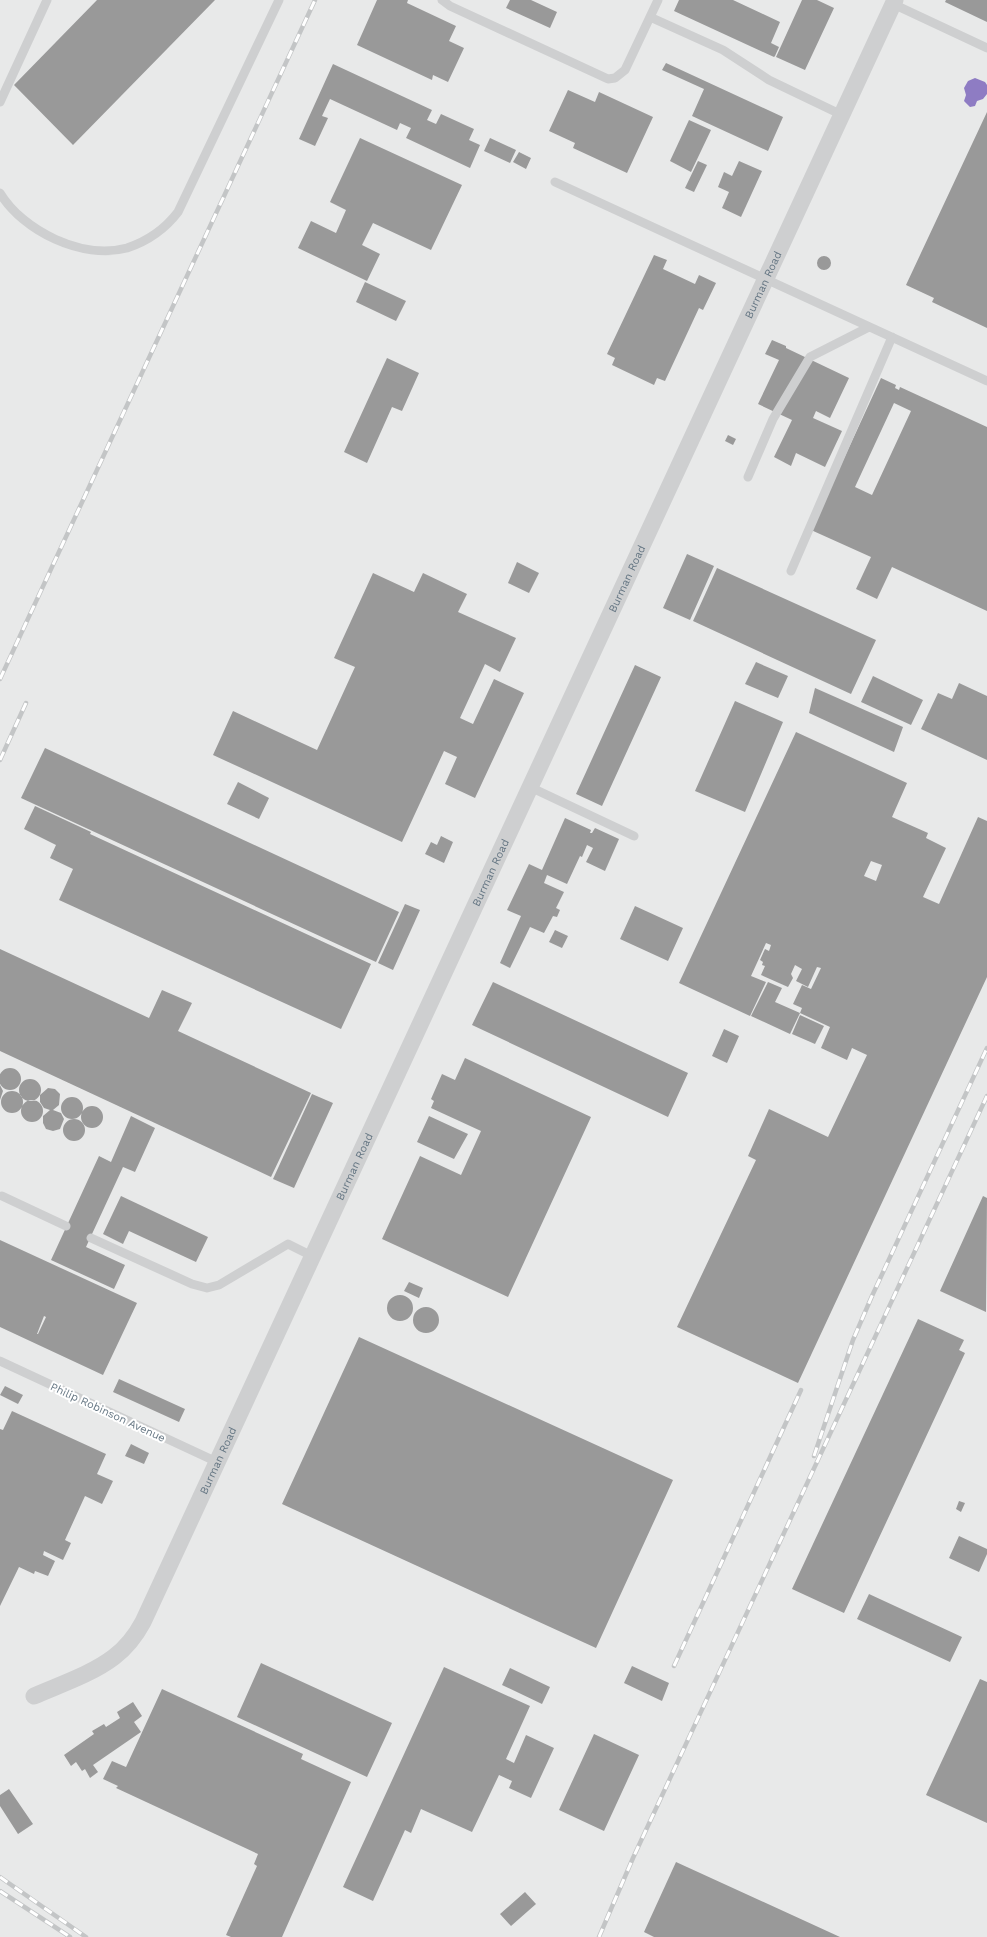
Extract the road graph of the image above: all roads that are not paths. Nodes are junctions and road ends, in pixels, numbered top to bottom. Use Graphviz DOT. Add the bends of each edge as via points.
graph roads {
  1 [pos="47,0"];
  2 [pos="279,0"];
  3 [pos="442,0"];
  4 [pos="658,0"];
  5 [pos="894,2"];
  6 [pos="650,17"];
  7 [pos="987,48"];
  8 [pos="0,102"];
  9 [pos="842,115"];
  10 [pos="555,182"];
  11 [pos="0,193"];
  12 [pos="766,278"];
  13 [pos="869,327"];
  14 [pos="892,337"];
  15 [pos="987,381"];
  16 [pos="748,477"];
  17 [pos="791,571"];
  18 [pos="530,787"];
  19 [pos="634,836"];
  20 [pos="2,1196"];
  21 [pos="66,1226"];
  22 [pos="91,1238"];
  23 [pos="312,1256"];
  24 [pos="0,1361"];
  25 [pos="217,1462"];
  26 [pos="34,1696"];
  1 -- 8 [label="lane"];
  2 -- 11 [label="lane" via="178,212 169,224 155,234 126,248 110,250 68,244 42,234 24,222"];
  3 -- 6 [label="lane" via="608,79 615,78 625,70"];
  4 -- 6 [label="lane"];
  5 -- 7 [label="lane"];
  5 -- 9 [label="street, Burman Road"];
  6 -- 9 [label="lane" via="723,50 769,80"];
  9 -- 12 [label="street, Burman Road"];
  10 -- 12 [label="lane"];
  12 -- 13 [label="lane"];
  12 -- 18 [label="street, Burman Road"];
  13 -- 14 [label="lane"];
  13 -- 16 [label="lane" via="810,357 773,419"];
  14 -- 15 [label="lane"];
  14 -- 17 [label="lane"];
  18 -- 19 [label="lane"];
  18 -- 23 [label="street, Burman Road"];
  20 -- 21 [label="lane"];
  22 -- 23 [label="lane" via="192,1284 207,1288 219,1285 288,1244"];
  23 -- 25 [label="street, Burman Road"];
  24 -- 25 [label="lane, Philip Robinson Avenue"];
  25 -- 26 [label="street, Burman Road" via="136,1634 115,1657 104,1664"];
}
